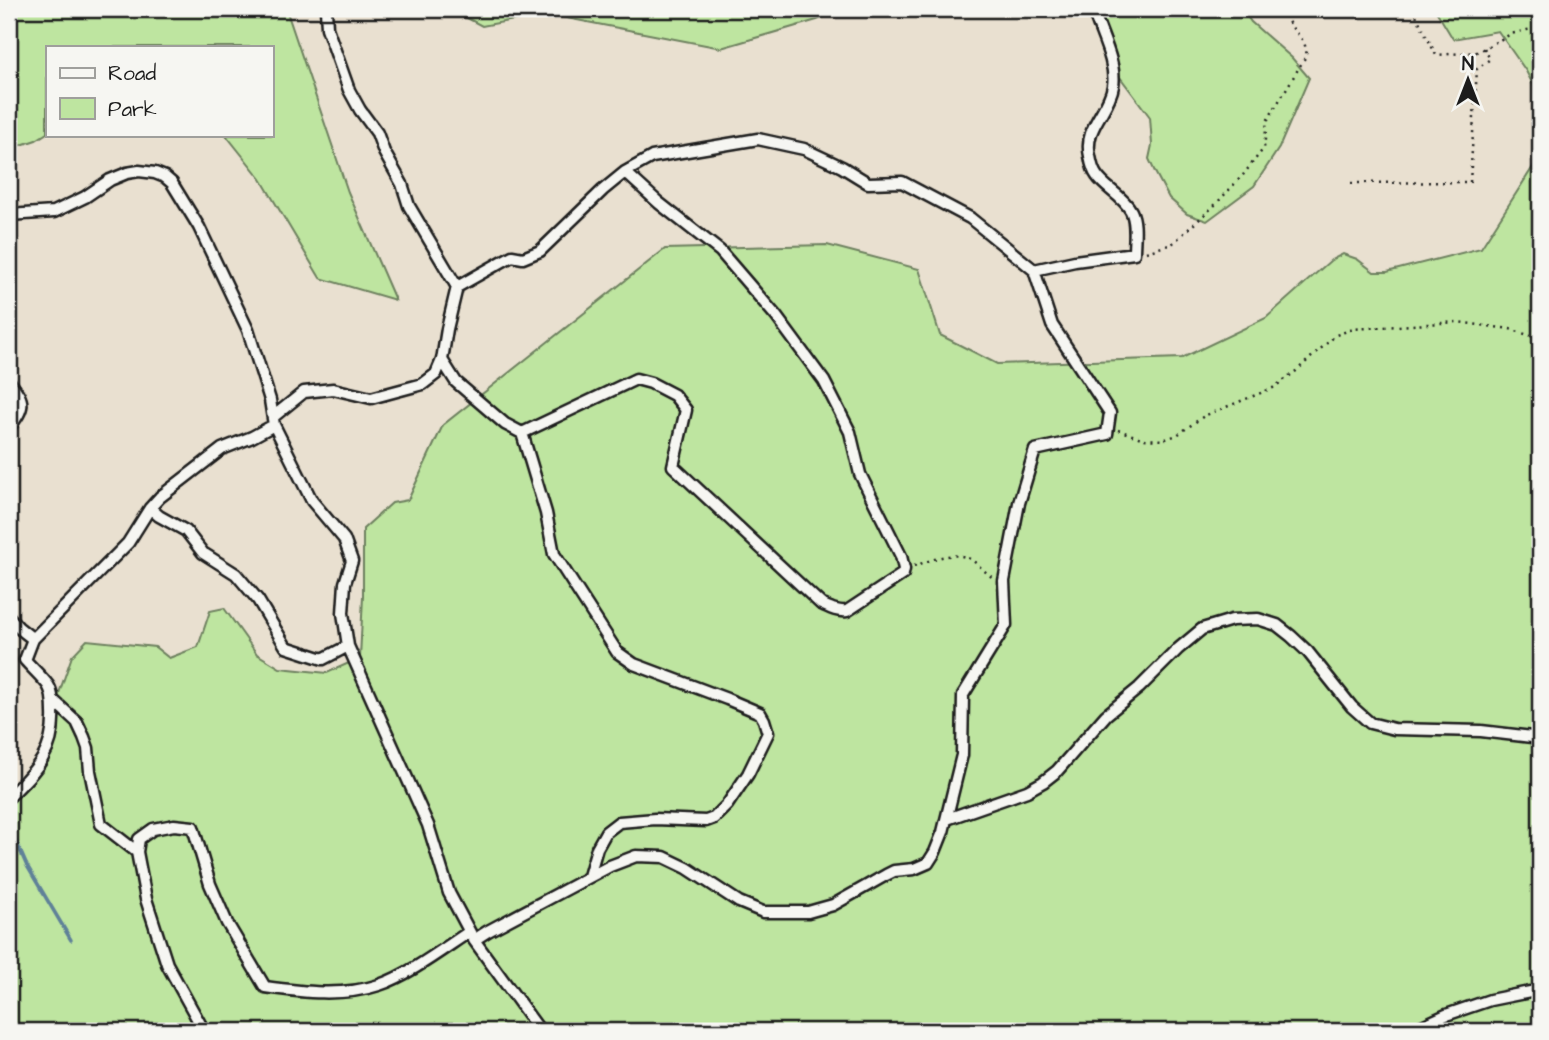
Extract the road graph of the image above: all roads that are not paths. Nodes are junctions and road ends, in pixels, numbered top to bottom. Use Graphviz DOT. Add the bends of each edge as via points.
graph roads {
  1 [pos="326,9"];
  2 [pos="1093,9"];
  3 [pos="625,172"];
  4 [pos="9,215"];
  5 [pos="1034,270"];
  6 [pos="457,287"];
  7 [pos="442,359"];
  8 [pos="9,381"];
  9 [pos="274,421"];
  10 [pos="9,428"];
  11 [pos="522,433"];
  12 [pos="150,508"];
  13 [pos="9,617"];
  14 [pos="33,639"];
  15 [pos="348,646"];
  16 [pos="53,700"];
  17 [pos="1540,740"];
  18 [pos="9,797"];
  19 [pos="947,819"];
  20 [pos="138,852"];
  21 [pos="589,876"];
  22 [pos="472,936"];
  23 [pos="1540,990"];
  24 [pos="204,1031"];
  25 [pos="540,1031"];
  26 [pos="1411,1031"];
  1 -- 6 [label="street" via="327,28 349,90 377,133 409,206"];
  2 -- 5 [label="street" via="1114,85 1091,131 1089,154 1096,175 1131,211 1134,253"];
  3 -- 5 [label="street" via="652,157 758,139 804,149 868,183 902,182 970,218"];
  3 -- 6 [label="street" via="540,251 523,258 512,256"];
  3 -- 11 [label="street" via="720,251 824,381 850,432 860,474 901,556 903,574 847,611 821,604 673,466 686,410 674,395 650,383 636,379"];
  4 -- 9 [label="street" via="54,212 127,173 165,177 200,227 248,330"];
  5 -- 19 [label="street" via="1052,325 1110,413 1107,434 1035,450 1004,581 1006,625 963,695 962,755"];
  6 -- 7 [label="street"];
  7 -- 9 [label="street" via="436,374 423,384 371,398 333,389 304,393"];
  7 -- 11 [label="street" via="456,382"];
  8 -- 10 [label="street" via="20,395 22,408"];
  9 -- 12 [label="street" via="252,437 222,449"];
  9 -- 15 [label="street" via="312,501 344,538 352,561 343,613"];
  11 -- 21 [label="street" via="554,554 617,652 634,664 760,713 768,733 748,774 715,818 619,822 597,848"];
  12 -- 14 [label="street" via="128,543"];
  12 -- 15 [label="street" via="186,531 203,553 236,574 258,600 286,648 323,659"];
  13 -- 14 [label="street"];
  14 -- 16 [label="street" via="25,660 49,687"];
  15 -- 22 [label="street" via="428,825 449,892"];
  16 -- 18 [label="street" via="52,735 46,753"];
  16 -- 20 [label="street" via="77,722 84,737 101,824"];
  17 -- 19 [label="street" via="1480,731 1394,729 1370,723 1284,630 1258,619 1232,620 1202,629 1178,649 1106,715 1043,782"];
  19 -- 21 [label="street" via="928,863 886,875 833,905 808,912 763,912 664,857 636,856"];
  20 -- 22 [label="street" via="139,839 153,829 193,827 227,923 265,987 354,991 381,984"];
  20 -- 24 [label="street" via="146,899 167,964"];
  21 -- 22 [label="street"];
  22 -- 25 [label="street"];
  23 -- 26 [label="street" via="1490,1000"];
}
